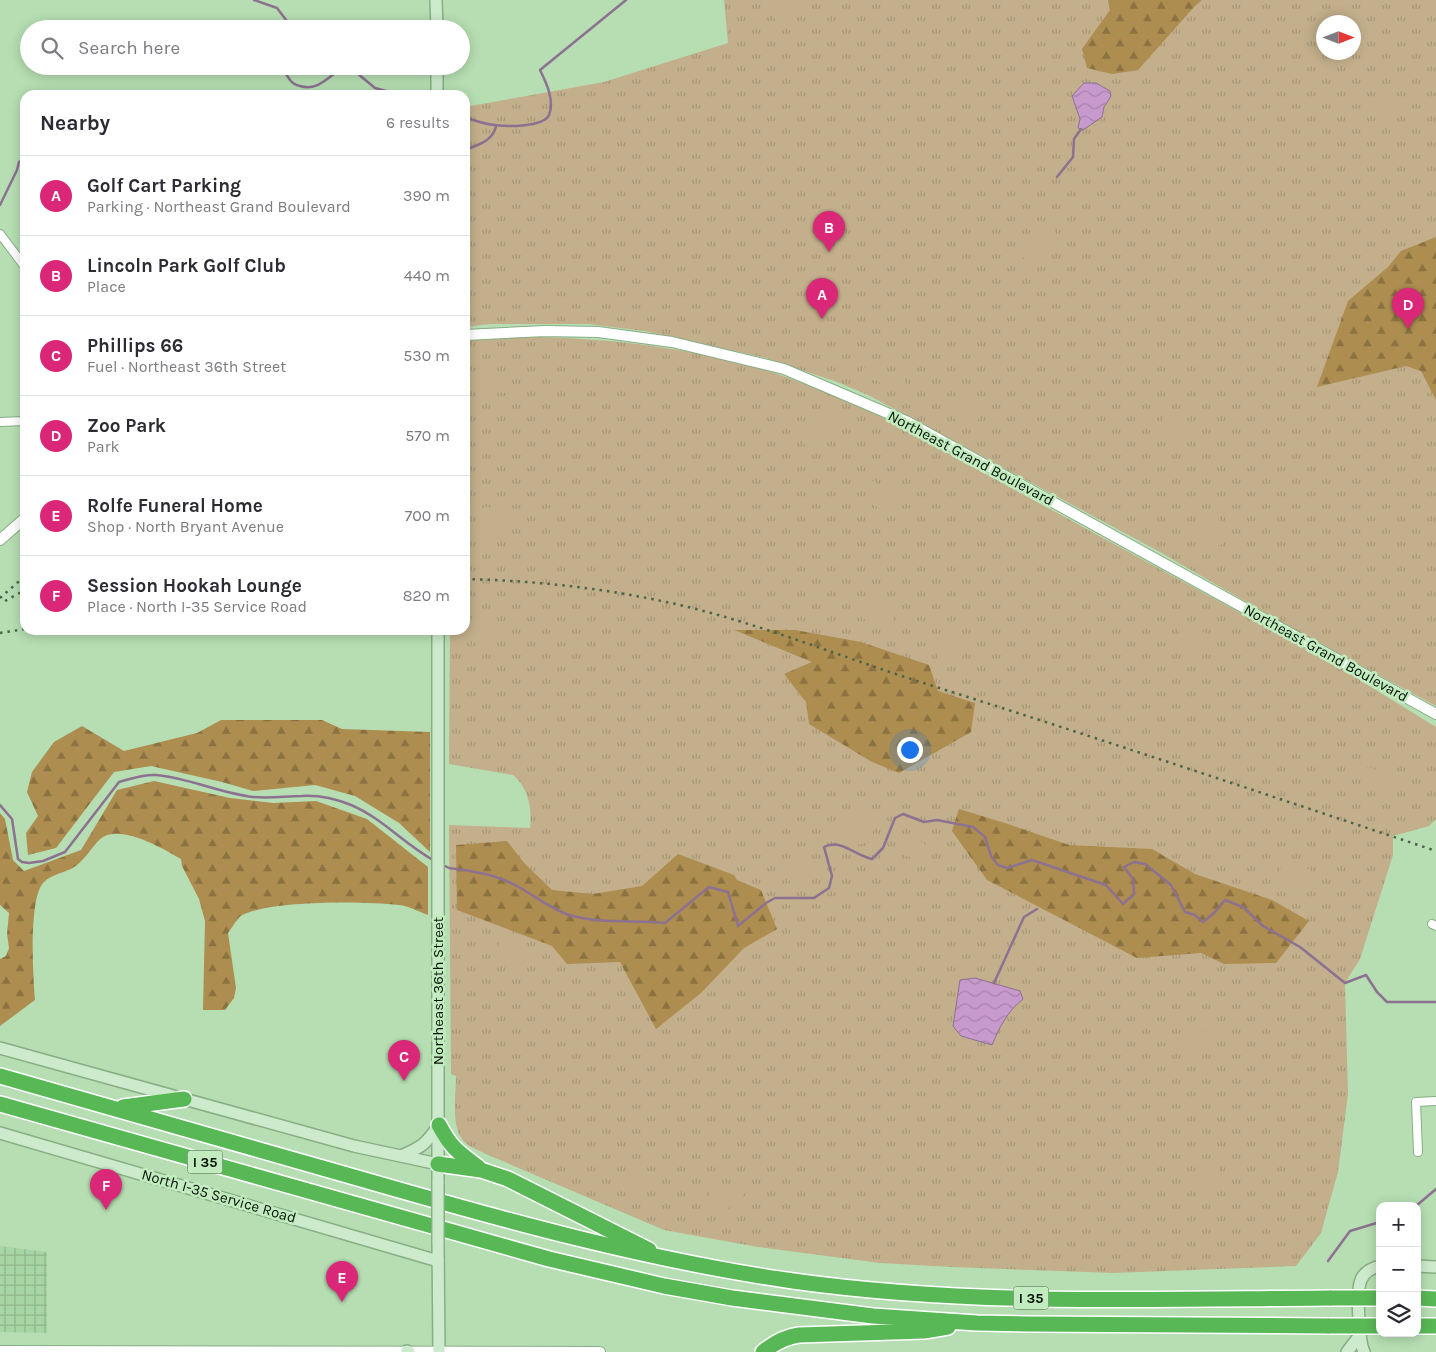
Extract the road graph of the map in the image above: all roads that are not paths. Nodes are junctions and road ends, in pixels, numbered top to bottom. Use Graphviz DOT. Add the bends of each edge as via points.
graph roads {
  1 [pos="436,0"];
  2 [pos="436,20"];
  3 [pos="437,75"];
  4 [pos="437,90"];
  5 [pos="0,234"];
  6 [pos="20,260"];
  7 [pos="470,334"];
  8 [pos="20,421"];
  9 [pos="0,422"];
  10 [pos="20,522"];
  11 [pos="0,540"];
  12 [pos="438,635"];
  13 [pos="1436,714"];
  14 [pos="0,1048"];
  15 [pos="0,1076"];
  16 [pos="184,1099"];
  17 [pos="1436,1101"];
  18 [pos="0,1104"];
  19 [pos="114,1108"];
  20 [pos="439,1125"];
  21 [pos="0,1134"];
  22 [pos="1418,1152"];
  23 [pos="400,1156"];
  24 [pos="438,1164"];
  25 [pos="481,1170"];
  26 [pos="668,1259"];
  27 [pos="438,1261"];
  28 [pos="1421,1266"];
  29 [pos="1436,1267"];
  30 [pos="1376,1268"];
  31 [pos="1376,1298"];
  32 [pos="1421,1298"];
  33 [pos="1436,1299"];
  34 [pos="977,1323"];
  35 [pos="1376,1326"];
  36 [pos="1421,1326"];
  37 [pos="1436,1326"];
  38 [pos="1360,1335"];
  39 [pos="0,1351"];
  40 [pos="408,1351"];
  41 [pos="439,1351"];
  42 [pos="43,1352"];
  43 [pos="600,1352"];
  44 [pos="763,1352"];
  45 [pos="1347,1352"];
  46 [pos="1364,1352"];
  1 -- 2 [label="main road"];
  3 -- 4 [label="main road"];
  5 -- 6 [label="street"];
  7 -- 13 [label="street, Northeast Grand Boulevard" via="598,332 672,342 784,369 906,421"];
  8 -- 9 [label="street"];
  10 -- 11 [label="street"];
  12 -- 20 [label="main road, Northeast 36th Street"];
  14 -- 16 [label="main road"];
  15 -- 19 [label="highway, I 35"];
  16 -- 19 [label="highway"];
  16 -- 23 [label="main road"];
  17 -- 22 [label="street" via="1416,1102"];
  18 -- 34 [label="highway, I 35" via="427,1226 610,1274 793,1307"];
  19 -- 26 [label="highway, I 35" via="474,1211"];
  20 -- 23 [label="main road" via="427,1142"];
  20 -- 24 [label="main road, Northeast 36th Street"];
  20 -- 25 [label="highway" via="457,1152"];
  21 -- 27 [label="main road, North I-35 Service Road"];
  23 -- 24 [label="main road"];
  24 -- 25 [label="highway"];
  24 -- 27 [label="main road, Northeast 36th Street, bridge"];
  25 -- 26 [label="highway" via="508,1179"];
  26 -- 31 [label="highway, I 35, bridge" via="793,1281 934,1294 1056,1299"];
  27 -- 41 [label="main road, Northeast 36th Street"];
  28 -- 29 [label="main road"];
  30 -- 38 [label="main road" via="1366,1272 1360,1283"];
  32 -- 33 [label="highway"];
  34 -- 35 [label="highway, I 35, bridge"];
  34 -- 44 [label="highway" via="924,1331 798,1335 784,1339"];
  36 -- 37 [label="highway"];
  38 -- 45 [label="main road"];
  38 -- 46 [label="main road"];
  39 -- 42 [label="street"];
  40 -- 41 [label="street"];
  40 -- 42 [label="street"];
  41 -- 43 [label="street"];
}
